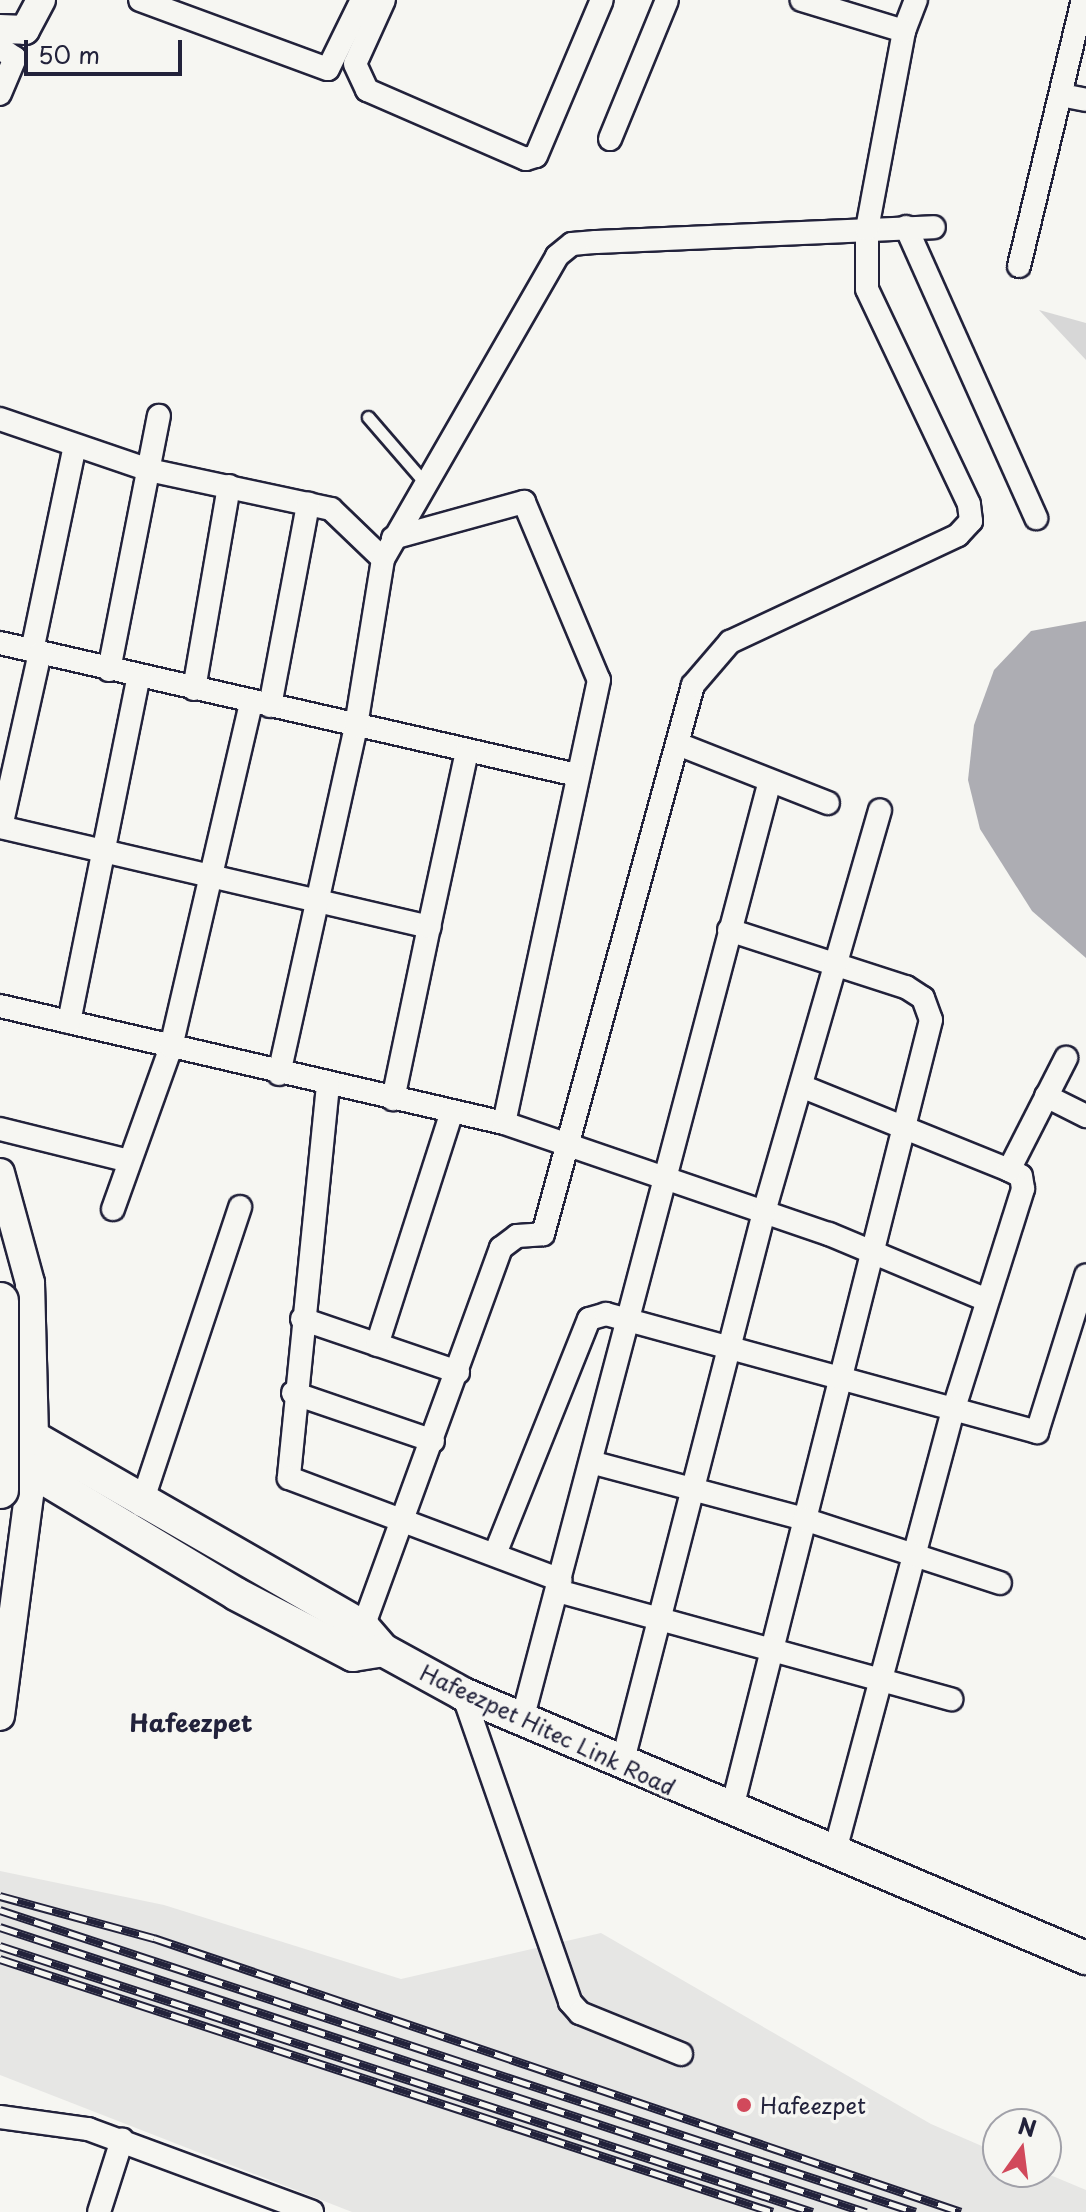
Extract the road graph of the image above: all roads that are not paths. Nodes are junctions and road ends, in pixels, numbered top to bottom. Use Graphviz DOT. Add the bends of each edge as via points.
graph roads {
  1 [pos="41,0"];
  2 [pos="140,0"];
  3 [pos="362,0"];
  4 [pos="384,0"];
  5 [pos="602,0"];
  6 [pos="667,0"];
  7 [pos="802,0"];
  8 [pos="916,0"];
  9 [pos="1083,0"];
  10 [pos="0,29"];
  11 [pos="904,31"];
  12 [pos="0,48"];
  13 [pos="0,94"];
  14 [pos="1061,95"];
  15 [pos="1086,100"];
  16 [pos="610,139"];
  17 [pos="906,227"];
  18 [pos="934,227"];
  19 [pos="867,229"];
  20 [pos="1019,266"];
  21 [pos="159,416"];
  22 [pos="368,417"];
  23 [pos="0,419"];
  24 [pos="75,446"];
  25 [pos="149,470"];
  26 [pos="425,483"];
  27 [pos="229,486"];
  28 [pos="308,504"];
  29 [pos="1036,518"];
  30 [pos="393,538"];
  31 [pos="383,559"];
  32 [pos="0,643"];
  33 [pos="36,652"];
  34 [pos="109,670"];
  35 [pos="139,676"];
  36 [pos="194,689"];
  37 [pos="260,704"];
  38 [pos="356,726"];
  39 [pos="678,744"];
  40 [pos="467,751"];
  41 [pos="577,775"];
  42 [pos="770,781"];
  43 [pos="828,803"];
  44 [pos="880,810"];
  45 [pos="0,827"];
  46 [pos="104,850"];
  47 [pos="211,875"];
  48 [pos="318,901"];
  49 [pos="429,927"];
  50 [pos="729,930"];
  51 [pos="835,963"];
  52 [pos="0,1006"];
  53 [pos="69,1022"];
  54 [pos="171,1047"];
  55 [pos="1066,1058"];
  56 [pos="279,1074"];
  57 [pos="328,1085"];
  58 [pos="801,1086"];
  59 [pos="1046,1096"];
  60 [pos="393,1099"];
  61 [pos="452,1112"];
  62 [pos="1086,1116"];
  63 [pos="504,1123"];
  64 [pos="909,1124"];
  65 [pos="0,1129"];
  66 [pos="566,1145"];
  67 [pos="129,1161"];
  68 [pos="1009,1170"];
  69 [pos="0,1173"];
  70 [pos="665,1178"];
  71 [pos="240,1207"];
  72 [pos="113,1209"];
  73 [pos="764,1212"];
  74 [pos="877,1254"];
  75 [pos="1086,1276"];
  76 [pos="987,1300"];
  77 [pos="0,1301"];
  78 [pos="302,1319"];
  79 [pos="633,1322"];
  80 [pos="377,1345"];
  81 [pos="729,1350"];
  82 [pos="458,1372"];
  83 [pos="841,1382"];
  84 [pos="293,1393"];
  85 [pos="952,1414"];
  86 [pos="0,1418"];
  87 [pos="34,1439"];
  88 [pos="433,1441"];
  89 [pos="0,1452"];
  90 [pos="594,1463"];
  91 [pos="32,1473"];
  92 [pos="693,1489"];
  93 [pos="0,1490"];
  94 [pos="141,1505"];
  95 [pos="404,1518"];
  96 [pos="804,1519"];
  97 [pos="495,1554"];
  98 [pos="914,1555"];
  99 [pos="1000,1583"];
  100 [pos="559,1585"];
  101 [pos="660,1619"];
  102 [pos="366,1644"];
  103 [pos="768,1649"];
  104 [pos="883,1681"];
  105 [pos="463,1694"];
  106 [pos="951,1699"];
  107 [pos="0,1716"];
  108 [pos="522,1720"];
  109 [pos="622,1764"];
  110 [pos="731,1812"];
  111 [pos="835,1852"];
  112 [pos="1086,1958"];
  113 [pos="681,2054"];
  114 [pos="0,2117"];
  115 [pos="122,2140"];
  116 [pos="280,2206"];
  117 [pos="99,2212"];
  118 [pos="312,2212"];
  1 -- 10 [label="street" via="25,30"];
  2 -- 3 [label="street" via="328,69"];
  4 -- 5 [label="street" via="355,64 367,90 526,159 536,156"];
  6 -- 16 [label="street"];
  7 -- 11 [label="street"];
  8 -- 11 [label="street"];
  9 -- 14 [label="street"];
  11 -- 19 [label="street"];
  12 -- 13 [label="street" via="15,58"];
  14 -- 15 [label="street"];
  14 -- 20 [label="street"];
  17 -- 18 [label="street"];
  17 -- 19 [label="street"];
  17 -- 29 [label="street"];
  19 -- 26 [label="street" via="572,244 557,256"];
  19 -- 39 [label="street" via="867,289 969,504 971,521 958,535 730,642 693,685"];
  21 -- 25 [label="street"];
  22 -- 26 [label="lane"];
  23 -- 24 [label="street"];
  24 -- 25 [label="street"];
  24 -- 33 [label="street"];
  25 -- 27 [label="street"];
  25 -- 34 [label="street"];
  26 -- 30 [label="street"];
  27 -- 28 [label="street"];
  27 -- 36 [label="street"];
  28 -- 31 [label="street" via="350,520"];
  28 -- 37 [label="street"];
  30 -- 31 [label="street"];
  30 -- 41 [label="street" via="524,502 599,680"];
  31 -- 38 [label="street"];
  32 -- 33 [label="street"];
  33 -- 34 [label="street"];
  33 -- 45 [label="street"];
  34 -- 35 [label="street"];
  35 -- 36 [label="street"];
  35 -- 46 [label="street"];
  36 -- 37 [label="street"];
  37 -- 38 [label="street"];
  37 -- 47 [label="street"];
  38 -- 40 [label="street"];
  38 -- 48 [label="street"];
  39 -- 42 [label="street"];
  39 -- 66 [label="street"];
  40 -- 41 [label="street"];
  40 -- 49 [label="street"];
  41 -- 63 [label="street"];
  42 -- 43 [label="street"];
  42 -- 50 [label="street"];
  44 -- 51 [label="street"];
  45 -- 46 [label="street"];
  46 -- 47 [label="street"];
  46 -- 53 [label="street"];
  47 -- 48 [label="street"];
  47 -- 54 [label="street"];
  48 -- 49 [label="street"];
  48 -- 56 [label="street"];
  49 -- 60 [label="street"];
  50 -- 51 [label="street"];
  50 -- 70 [label="street"];
  51 -- 58 [label="street"];
  51 -- 64 [label="street" via="906,987 930,1009"];
  52 -- 53 [label="street"];
  53 -- 54 [label="street"];
  54 -- 56 [label="street"];
  54 -- 67 [label="street"];
  55 -- 59 [label="street"];
  56 -- 57 [label="street"];
  57 -- 60 [label="street"];
  57 -- 78 [label="street"];
  58 -- 64 [label="street"];
  58 -- 73 [label="street"];
  59 -- 62 [label="street"];
  59 -- 68 [label="street"];
  60 -- 61 [label="street"];
  61 -- 63 [label="street"];
  61 -- 80 [label="street"];
  63 -- 66 [label="street"];
  64 -- 68 [label="street"];
  64 -- 74 [label="street"];
  65 -- 67 [label="street"];
  66 -- 70 [label="street"];
  66 -- 82 [label="street" via="543,1234 517,1236 501,1248"];
  67 -- 72 [label="street"];
  68 -- 76 [label="street" via="1021,1176 1023,1189"];
  69 -- 87 [label="street" via="30,1283"];
  70 -- 73 [label="street"];
  70 -- 79 [label="street"];
  71 -- 94 [label="street"];
  73 -- 74 [label="street"];
  73 -- 81 [label="street"];
  74 -- 76 [label="street"];
  74 -- 83 [label="street"];
  75 -- 85 [label="street" via="1037,1432"];
  76 -- 85 [label="street"];
  77 -- 93 [label="main road, bridge"];
  78 -- 80 [label="street"];
  78 -- 84 [label="street"];
  79 -- 81 [label="street"];
  79 -- 90 [label="street"];
  79 -- 97 [label="street" via="606,1314 580,1326"];
  80 -- 82 [label="street"];
  81 -- 83 [label="street"];
  81 -- 92 [label="street"];
  82 -- 88 [label="street"];
  83 -- 85 [label="street"];
  83 -- 96 [label="street"];
  84 -- 88 [label="street"];
  84 -- 95 [label="street" via="289,1478"];
  85 -- 98 [label="street"];
  86 -- 87 [label="main road, Hafeezpet Hitec Link Road"];
  87 -- 94 [label="main road, Hafeezpet Hitec Link Road"];
  88 -- 95 [label="street"];
  89 -- 91 [label="main road"];
  90 -- 92 [label="street"];
  90 -- 100 [label="street"];
  91 -- 102 [label="main road"];
  91 -- 107 [label="street"];
  92 -- 96 [label="street"];
  92 -- 101 [label="street"];
  94 -- 102 [label="main road, Hafeezpet Hitec Link Road"];
  95 -- 97 [label="street"];
  95 -- 102 [label="street"];
  96 -- 98 [label="street"];
  96 -- 103 [label="street"];
  97 -- 100 [label="street"];
  98 -- 99 [label="street"];
  98 -- 104 [label="street"];
  100 -- 101 [label="street"];
  100 -- 108 [label="street"];
  101 -- 103 [label="street"];
  101 -- 109 [label="street"];
  102 -- 105 [label="main road, Hafeezpet Hitec Link Road"];
  103 -- 104 [label="street"];
  103 -- 110 [label="street"];
  104 -- 106 [label="street"];
  104 -- 111 [label="street"];
  105 -- 108 [label="main road, Hafeezpet Hitec Link Road"];
  105 -- 113 [label="street" via="557,1981 580,2013"];
  108 -- 109 [label="main road, Hafeezpet Hitec Link Road"];
  109 -- 110 [label="main road, Hafeezpet Hitec Link Road"];
  110 -- 111 [label="main road, Hafeezpet Hitec Link Road"];
  111 -- 112 [label="main road, Hafeezpet Hitec Link Road"];
  114 -- 115 [label="street" via="47,2119"];
  115 -- 116 [label="street"];
  115 -- 117 [label="street"];
  116 -- 118 [label="street"];
}
